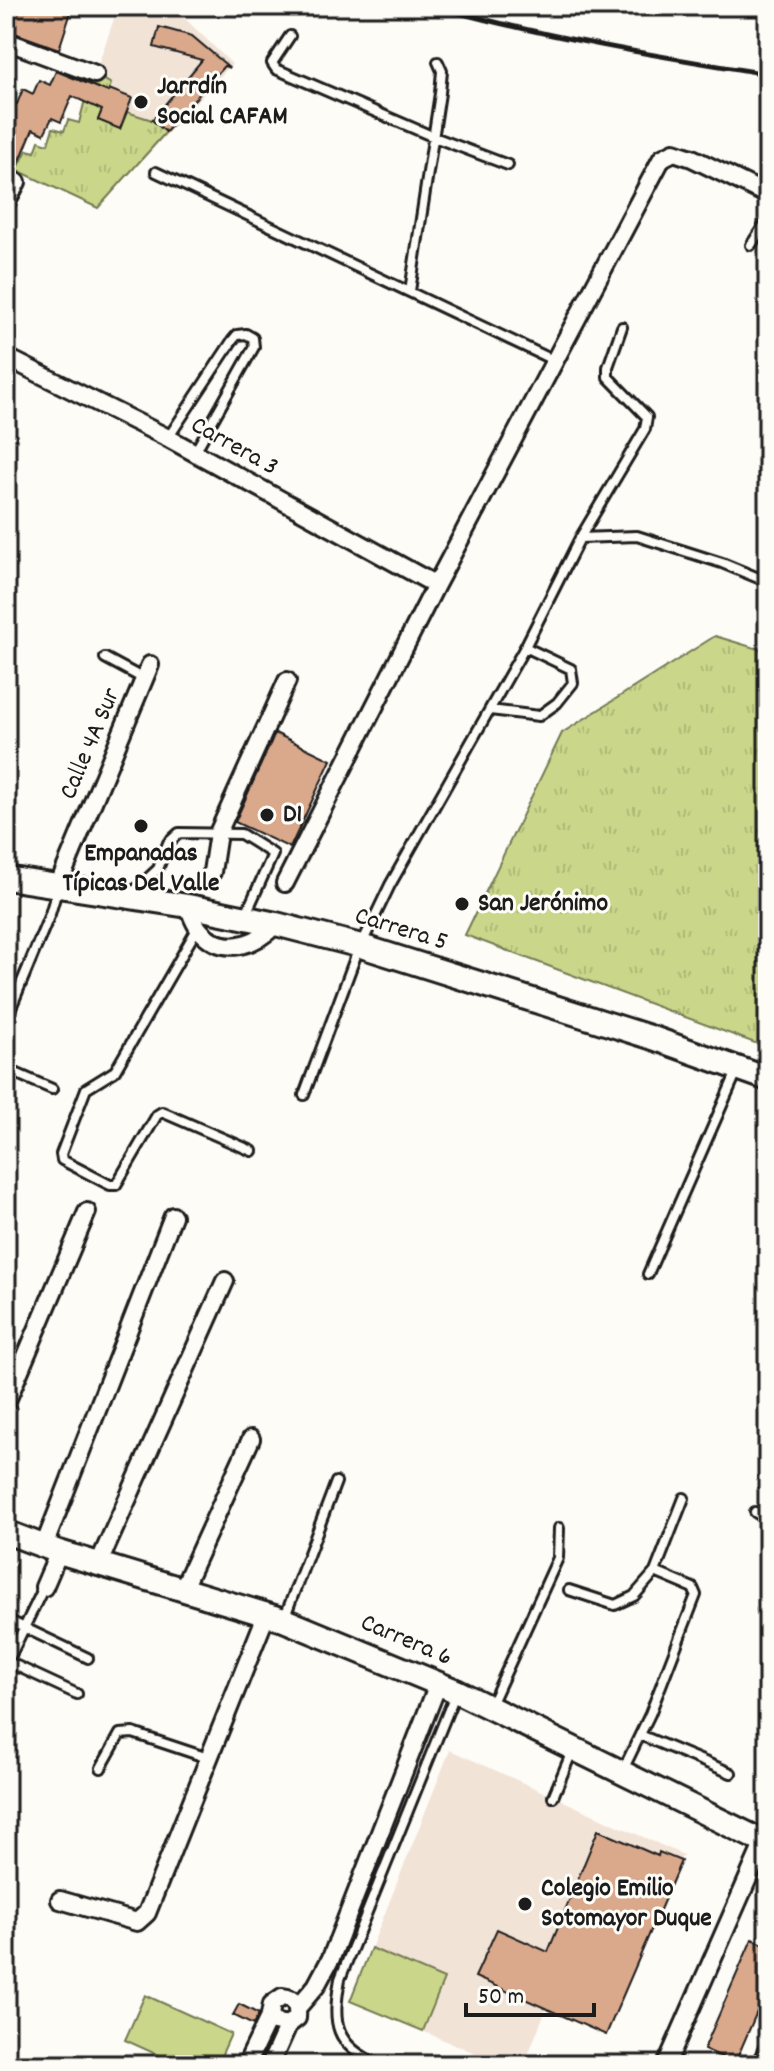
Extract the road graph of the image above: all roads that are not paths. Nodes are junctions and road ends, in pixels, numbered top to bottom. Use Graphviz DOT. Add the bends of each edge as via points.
graph roads {
  1 [pos="290,36"];
  2 [pos="6,41"];
  3 [pos="438,62"];
  4 [pos="95,74"];
  5 [pos="434,137"];
  6 [pos="508,165"];
  7 [pos="156,172"];
  8 [pos="17,182"];
  9 [pos="768,195"];
  10 [pos="6,203"];
  11 [pos="768,219"];
  12 [pos="751,245"];
  13 [pos="410,291"];
  14 [pos="622,327"];
  15 [pos="6,357"];
  16 [pos="553,360"];
  17 [pos="168,438"];
  18 [pos="195,452"];
  19 [pos="580,538"];
  20 [pos="768,582"];
  21 [pos="436,585"];
  22 [pos="525,647"];
  23 [pos="105,658"];
  24 [pos="148,672"];
  25 [pos="287,681"];
  26 [pos="490,710"];
  27 [pos="218,833"];
  28 [pos="212,872"];
  29 [pos="6,878"];
  30 [pos="285,883"];
  31 [pos="58,886"];
  32 [pos="130,895"];
  33 [pos="188,906"];
  34 [pos="245,917"];
  35 [pos="276,924"];
  36 [pos="198,928"];
  37 [pos="361,946"];
  38 [pos="6,1020"];
  39 [pos="738,1068"];
  40 [pos="6,1069"];
  41 [pos="768,1079"];
  42 [pos="52,1089"];
  43 [pos="304,1095"];
  44 [pos="252,1151"];
  45 [pos="87,1212"];
  46 [pos="173,1216"];
  47 [pos="648,1274"];
  48 [pos="225,1281"];
  49 [pos="6,1403"];
  50 [pos="251,1439"];
  51 [pos="336,1482"];
  52 [pos="684,1498"];
  53 [pos="755,1512"];
  54 [pos="768,1520"];
  55 [pos="559,1528"];
  56 [pos="6,1532"];
  57 [pos="52,1549"];
  58 [pos="99,1563"];
  59 [pos="655,1572"];
  60 [pos="44,1587"];
  61 [pos="183,1588"];
  62 [pos="569,1590"];
  63 [pos="276,1616"];
  64 [pos="6,1619"];
  65 [pos="24,1628"];
  66 [pos="88,1658"];
  67 [pos="7,1663"];
  68 [pos="447,1688"];
  69 [pos="77,1694"];
  70 [pos="490,1708"];
  71 [pos="640,1735"];
  72 [pos="573,1748"];
  73 [pos="209,1758"];
  74 [pos="101,1768"];
  75 [pos="622,1772"];
  76 [pos="731,1773"];
  77 [pos="553,1797"];
  78 [pos="766,1843"];
  79 [pos="60,1900"];
  80 [pos="298,2007"];
  81 [pos="270,2015"];
  82 [pos="288,2025"];
  83 [pos="768,2039"];
  84 [pos="253,2063"];
  85 [pos="270,2065"];
  86 [pos="379,2065"];
  87 [pos="666,2065"];
  88 [pos="756,2065"];
  1 -- 5 [label="lane" via="272,63 276,69"];
  2 -- 4 [label="street"];
  3 -- 5 [label="lane" via="442,71"];
  5 -- 6 [label="lane"];
  5 -- 13 [label="lane"];
  7 -- 13 [label="lane"];
  8 -- 10 [label="street"];
  9 -- 16 [label="street" via="692,158 674,152 662,158"];
  11 -- 12 [label="lane"];
  13 -- 16 [label="lane"];
  14 -- 19 [label="lane" via="608,377 647,417 645,429"];
  15 -- 17 [label="street, Carrera 3"];
  16 -- 21 [label="street"];
  17 -- 18 [label="street, Carrera 3"];
  17 -- 18 [label="lane" via="237,335 253,338 254,347"];
  18 -- 21 [label="street, Carrera 3"];
  19 -- 20 [label="lane" via="637,536"];
  19 -- 22 [label="lane"];
  21 -- 30 [label="street"];
  22 -- 26 [label="lane"];
  22 -- 26 [label="lane" via="571,669 573,683 539,716"];
  23 -- 24 [label="lane"];
  24 -- 31 [label="street, Calle 4A Sur"];
  25 -- 27 [label="street"];
  26 -- 37 [label="lane"];
  27 -- 28 [label="street"];
  27 -- 32 [label="lane" via="179,833 168,843 158,869"];
  27 -- 34 [label="lane" via="241,834 273,854"];
  29 -- 31 [label="main road, Carrera 5"];
  31 -- 32 [label="main road, Carrera 5"];
  31 -- 38 [label="lane, Calle 4A Sur"];
  32 -- 33 [label="main road, Carrera 5"];
  33 -- 34 [label="main road, Carrera 5"];
  33 -- 36 [label="street"];
  34 -- 35 [label="main road, Carrera 5"];
  35 -- 36 [label="street" via="247,945 229,946"];
  35 -- 37 [label="main road, Carrera 5"];
  36 -- 44 [label="lane" via="115,1071 86,1089 62,1160 116,1185 162,1112"];
  37 -- 39 [label="main road, Carrera 5"];
  37 -- 43 [label="lane"];
  39 -- 41 [label="main road, Carrera 5"];
  39 -- 47 [label="lane"];
  40 -- 42 [label="lane"];
  45 -- 49 [label="street"];
  46 -- 57 [label="street"];
  48 -- 58 [label="street"];
  50 -- 61 [label="street"];
  51 -- 63 [label="lane"];
  52 -- 59 [label="lane"];
  53 -- 54 [label="lane"];
  55 -- 70 [label="lane" via="558,1558"];
  56 -- 57 [label="main road, Carrera 6"];
  57 -- 58 [label="main road, Carrera 6"];
  57 -- 60 [label="street"];
  58 -- 61 [label="main road, Carrera 6"];
  59 -- 62 [label="lane" via="634,1596 615,1605"];
  59 -- 71 [label="lane" via="693,1588 696,1595"];
  60 -- 65 [label="lane"];
  61 -- 63 [label="main road, Carrera 6"];
  63 -- 68 [label="main road, Carrera 6"];
  63 -- 73 [label="street"];
  64 -- 65 [label="lane"];
  65 -- 66 [label="lane"];
  65 -- 67 [label="lane"];
  67 -- 69 [label="lane"];
  68 -- 70 [label="main road, Carrera 6"];
  68 -- 80 [label="street" via="331,1958"];
  68 -- 86 [label="lane" via="335,2003 336,2021 349,2048"];
  70 -- 72 [label="main road, Carrera 6"];
  71 -- 75 [label="lane"];
  71 -- 76 [label="lane"];
  72 -- 75 [label="main road, Carrera 6"];
  72 -- 77 [label="lane"];
  73 -- 74 [label="lane" via="133,1733 120,1734"];
  73 -- 79 [label="street" via="147,1913 137,1922"];
  75 -- 78 [label="main road, Carrera 6"];
  78 -- 87 [label="street"];
  80 -- 81 [label="street" via="282,1997 272,2004"];
  80 -- 82 [label="street" via="297,2018"];
  81 -- 82 [label="street" via="274,2022"];
  81 -- 84 [label="street"];
  82 -- 85 [label="street"];
  83 -- 88 [label="lane"];
}
